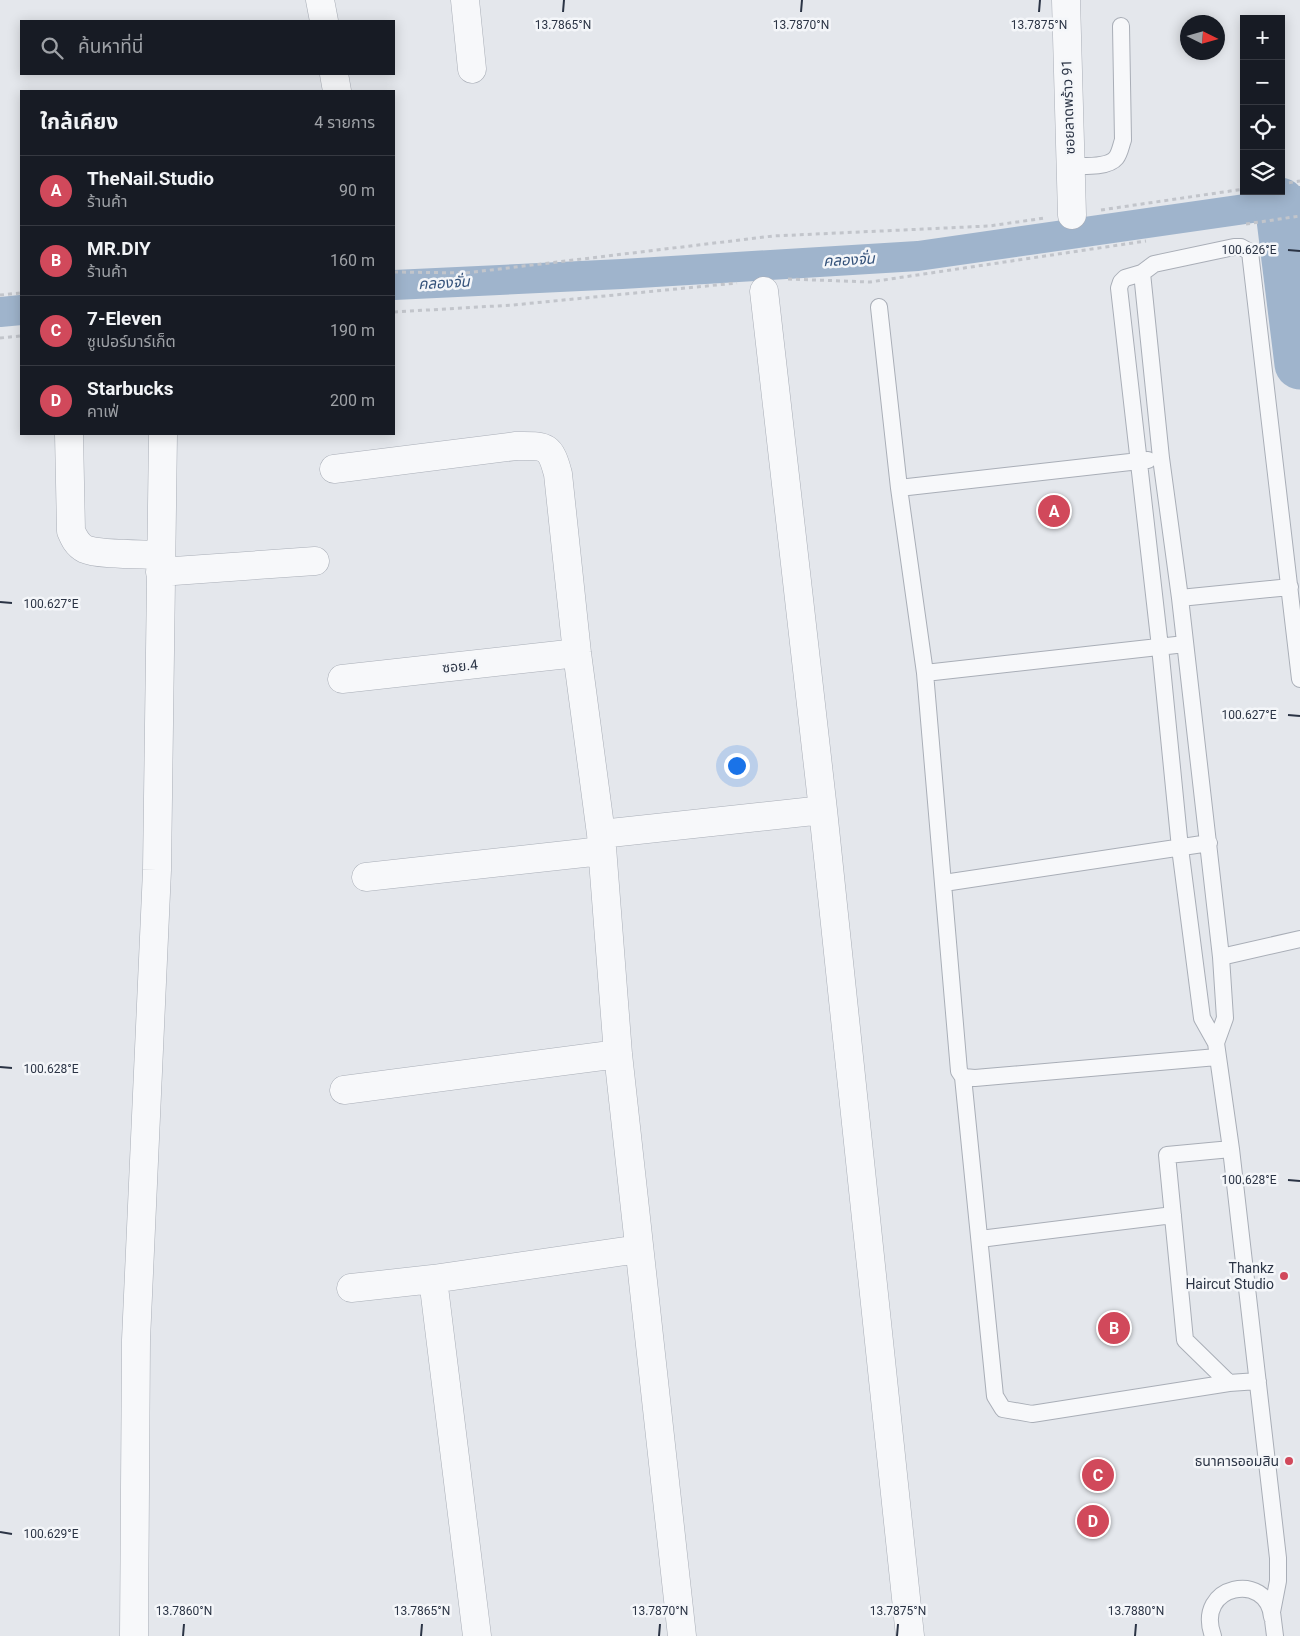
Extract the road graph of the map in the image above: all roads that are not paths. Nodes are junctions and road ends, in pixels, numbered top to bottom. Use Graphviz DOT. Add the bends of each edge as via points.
graph roads {
  1 [pos="320,0"];
  2 [pos="465,0"];
  3 [pos="1066,0"];
  4 [pos="324,20"];
  5 [pos="1121,26"];
  6 [pos="472,69"];
  7 [pos="334,75"];
  8 [pos="337,90"];
  9 [pos="1070,166"];
  10 [pos="1072,214"];
  11 [pos="1142,273"];
  12 [pos="762,284"];
  13 [pos="879,307"];
  14 [pos="69,435"];
  15 [pos="163,435"];
  16 [pos="1161,458"];
  17 [pos="1139,461"];
  18 [pos="334,469"];
  19 [pos="899,488"];
  20 [pos="314,561"];
  21 [pos="160,563"];
  22 [pos="1290,587"];
  23 [pos="1180,598"];
  24 [pos="1185,644"];
  25 [pos="1160,647"];
  26 [pos="577,653"];
  27 [pos="925,673"];
  28 [pos="342,679"];
  29 [pos="1300,680"];
  30 [pos="823,810"];
  31 [pos="602,843"];
  32 [pos="1209,843"];
  33 [pos="1180,848"];
  34 [pos="366,876"];
  35 [pos="944,883"];
  36 [pos="1300,939"];
  37 [pos="1221,957"];
  38 [pos="1216,1050"];
  39 [pos="618,1054"];
  40 [pos="963,1077"];
  41 [pos="344,1090"];
  42 [pos="1231,1149"];
  43 [pos="1173,1215"];
  44 [pos="980,1239"];
  45 [pos="639,1249"];
  46 [pos="433,1279"];
  47 [pos="351,1288"];
  48 [pos="1258,1381"];
  49 [pos="1229,1383"];
  50 [pos="1272,1612"];
  51 [pos="1210,1633"];
  52 [pos="134,1636"];
  53 [pos="477,1636"];
  54 [pos="682,1636"];
  55 [pos="910,1636"];
  56 [pos="1268,1636"];
  57 [pos="1275,1636"];
  1 -- 4 [label="street"];
  2 -- 6 [label="street"];
  3 -- 9 [label="street, ซอยลาดพร้าว 91"];
  5 -- 9 [label="lane" via="1123,140 1119,153 1115,160 1102,165"];
  7 -- 8 [label="street"];
  9 -- 10 [label="street, ซอยลาดพร้าว 91"];
  11 -- 16 [label="lane"];
  11 -- 17 [label="lane" via="1124,278 1119,288"];
  11 -- 22 [label="lane" via="1154,264 1234,247 1241,246 1250,252"];
  12 -- 30 [label="street"];
  13 -- 19 [label="lane"];
  14 -- 21 [label="street" via="71,531 76,543 85,549"];
  15 -- 21 [label="street"];
  16 -- 17 [label="lane"];
  16 -- 23 [label="lane"];
  17 -- 19 [label="lane"];
  17 -- 25 [label="lane"];
  18 -- 26 [label="street" via="516,446 545,448 553,455 558,474"];
  19 -- 27 [label="lane"];
  20 -- 21 [label="street"];
  21 -- 52 [label="street" via="157,870 136,1340"];
  22 -- 23 [label="lane"];
  22 -- 29 [label="lane"];
  23 -- 24 [label="lane"];
  24 -- 25 [label="lane"];
  24 -- 32 [label="lane"];
  25 -- 27 [label="lane"];
  25 -- 33 [label="lane"];
  26 -- 28 [label="street, ซอย.4"];
  26 -- 31 [label="street"];
  27 -- 35 [label="lane"];
  30 -- 31 [label="street"];
  30 -- 55 [label="street"];
  31 -- 34 [label="street"];
  31 -- 39 [label="street"];
  32 -- 33 [label="lane"];
  32 -- 37 [label="lane"];
  33 -- 35 [label="lane"];
  33 -- 38 [label="lane" via="1202,1018"];
  35 -- 40 [label="lane"];
  36 -- 37 [label="lane"];
  37 -- 38 [label="lane" via="1225,1018"];
  38 -- 40 [label="lane"];
  38 -- 42 [label="lane"];
  39 -- 41 [label="street"];
  39 -- 45 [label="street"];
  40 -- 44 [label="lane"];
  42 -- 43 [label="lane" via="1167,1155"];
  42 -- 48 [label="lane"];
  43 -- 44 [label="lane"];
  43 -- 49 [label="lane" via="1185,1340"];
  44 -- 49 [label="lane" via="995,1396 1003,1409 1032,1414"];
  45 -- 46 [label="street"];
  45 -- 54 [label="street"];
  46 -- 47 [label="street"];
  46 -- 53 [label="street"];
  48 -- 49 [label="lane"];
  48 -- 50 [label="lane" via="1278,1558 1278,1581"];
  50 -- 51 [label="lane" via="1267,1601 1250,1589 1228,1591 1212,1606"];
  50 -- 56 [label="lane" via="1273,1622"];
  50 -- 57 [label="lane"];
}
